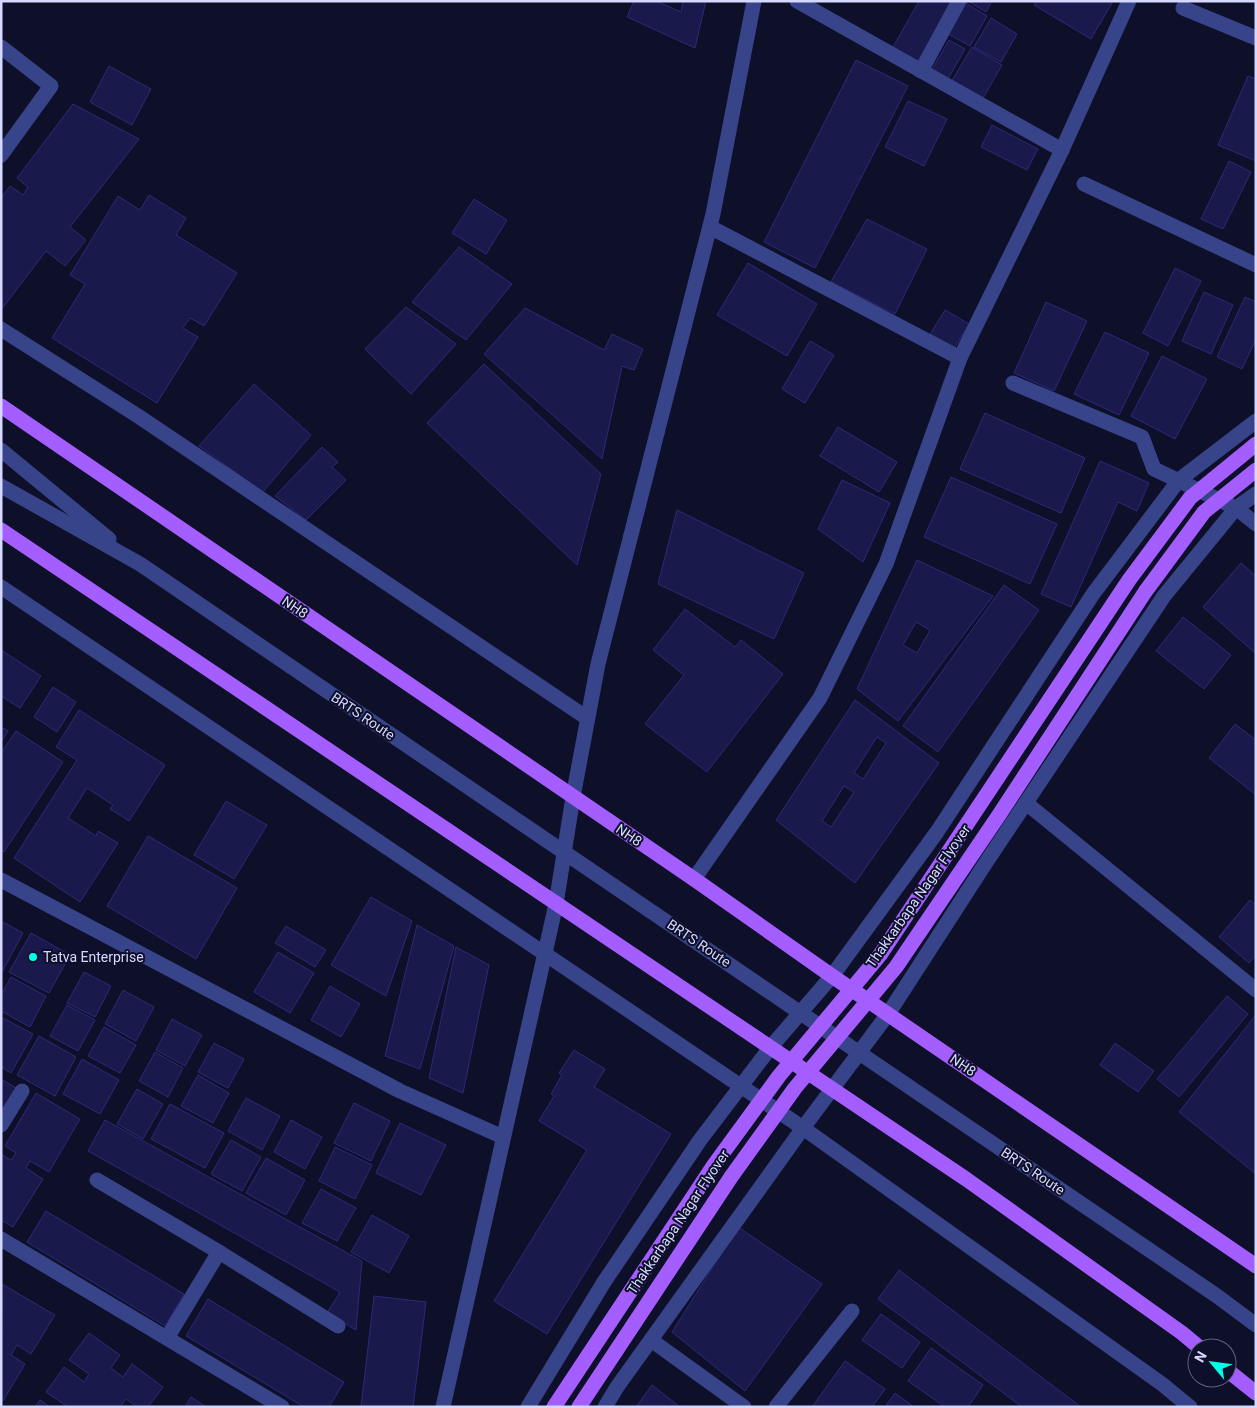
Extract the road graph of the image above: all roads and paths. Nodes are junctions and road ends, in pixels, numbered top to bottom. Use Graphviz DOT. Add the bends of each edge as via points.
graph roads {
  1 [pos="754,1"];
  2 [pos="797,1"];
  3 [pos="959,1"];
  4 [pos="1129,1"];
  5 [pos="1184,8"];
  6 [pos="1256,38"];
  7 [pos="1,47"];
  8 [pos="921,71"];
  9 [pos="1062,150"];
  10 [pos="1,155"];
  11 [pos="1084,184"];
  12 [pos="710,227"];
  13 [pos="1256,265"];
  14 [pos="1,329"];
  15 [pos="960,358"];
  16 [pos="1013,383"];
  17 [pos="1,406"];
  18 [pos="1256,420"];
  19 [pos="1256,444"];
  20 [pos="1,450"];
  21 [pos="1256,470"];
  22 [pos="1178,480"];
  23 [pos="1,486"];
  24 [pos="1256,494"];
  25 [pos="1236,508"];
  26 [pos="1256,524"];
  27 [pos="1,530"];
  28 [pos="140,564"];
  29 [pos="1,586"];
  30 [pos="587,718"];
  31 [pos="573,797"];
  32 [pos="1026,803"];
  33 [pos="564,852"];
  34 [pos="694,879"];
  35 [pos="1,880"];
  36 [pos="556,904"];
  37 [pos="545,953"];
  38 [pos="832,976"];
  39 [pos="1256,990"];
  40 [pos="801,1012"];
  41 [pos="888,1014"];
  42 [pos="770,1048"];
  43 [pos="860,1052"];
  44 [pos="741,1087"];
  45 [pos="832,1089"];
  46 [pos="22,1091"];
  47 [pos="1,1125"];
  48 [pos="803,1128"];
  49 [pos="503,1137"];
  50 [pos="97,1180"];
  51 [pos="1,1239"];
  52 [pos="220,1252"];
  53 [pos="1256,1266"];
  54 [pos="852,1311"];
  55 [pos="1256,1325"];
  56 [pos="338,1326"];
  57 [pos="167,1338"];
  58 [pos="1188,1338"];
  59 [pos="651,1340"];
  60 [pos="1237,1378"];
  61 [pos="1256,1393"];
  62 [pos="282,1407"];
  63 [pos="443,1407"];
  64 [pos="528,1407"];
  65 [pos="554,1407"];
  66 [pos="579,1407"];
  67 [pos="605,1407"];
  68 [pos="744,1407"];
  69 [pos="776,1407"];
  70 [pos="1190,1407"];
  1 -- 12 [label="street"];
  2 -- 8 [label="street"];
  3 -- 8 [label="street"];
  4 -- 9 [label="street"];
  5 -- 6 [label="street"];
  7 -- 10 [label="street" via="51,86"];
  8 -- 9 [label="street"];
  9 -- 15 [label="street"];
  11 -- 13 [label="street"];
  12 -- 15 [label="street"];
  12 -- 30 [label="street"];
  14 -- 30 [label="street" via="138,416"];
  15 -- 34 [label="street" via="886,564 820,698"];
  16 -- 22 [label="street" via="1142,438 1154,468"];
  17 -- 31 [label="main road, NH8"];
  18 -- 22 [label="street"];
  19 -- 65 [label="main road, Thakkarbapa Nagar Flyover, bridge" via="1190,498 1129,580 880,955 779,1076 714,1165"];
  20 -- 28 [label="street, BRTS Route"];
  21 -- 66 [label="main road, Thakkarbapa Nagar Flyover, bridge" via="1204,512 1145,592 896,967 795,1088 731,1177"];
  22 -- 25 [label="street"];
  22 -- 38 [label="street" via="1094,594 937,832"];
  23 -- 28 [label="street, BRTS Route"];
  24 -- 25 [label="street"];
  25 -- 26 [label="street"];
  25 -- 32 [label="street" via="1164,596"];
  27 -- 36 [label="main road"];
  28 -- 33 [label="street, BRTS Route"];
  29 -- 37 [label="street"];
  30 -- 31 [label="street"];
  31 -- 33 [label="street"];
  31 -- 34 [label="main road, NH8"];
  32 -- 39 [label="street"];
  32 -- 41 [label="street"];
  33 -- 36 [label="street"];
  33 -- 40 [label="street, BRTS Route"];
  34 -- 38 [label="main road, NH8"];
  35 -- 49 [label="street" via="400,1091"];
  36 -- 37 [label="street"];
  36 -- 42 [label="main road"];
  37 -- 44 [label="street"];
  37 -- 49 [label="street"];
  38 -- 40 [label="street"];
  38 -- 41 [label="main road, NH8"];
  40 -- 42 [label="street"];
  40 -- 43 [label="street, BRTS Route"];
  41 -- 43 [label="street"];
  41 -- 53 [label="main road, NH8"];
  42 -- 44 [label="street"];
  42 -- 45 [label="main road"];
  43 -- 45 [label="street"];
  43 -- 55 [label="street, BRTS Route"];
  44 -- 48 [label="street"];
  44 -- 64 [label="street" via="700,1140 604,1282"];
  45 -- 48 [label="street"];
  45 -- 58 [label="main road" via="966,1179"];
  46 -- 47 [label="street"];
  48 -- 59 [label="street"];
  48 -- 70 [label="street"];
  49 -- 63 [label="street"];
  50 -- 52 [label="street"];
  51 -- 57 [label="street"];
  52 -- 56 [label="street"];
  52 -- 57 [label="street"];
  54 -- 69 [label="street"];
  57 -- 62 [label="street"];
  59 -- 67 [label="street"];
  59 -- 68 [label="street"];
  60 -- 61 [label="main road"];
}
